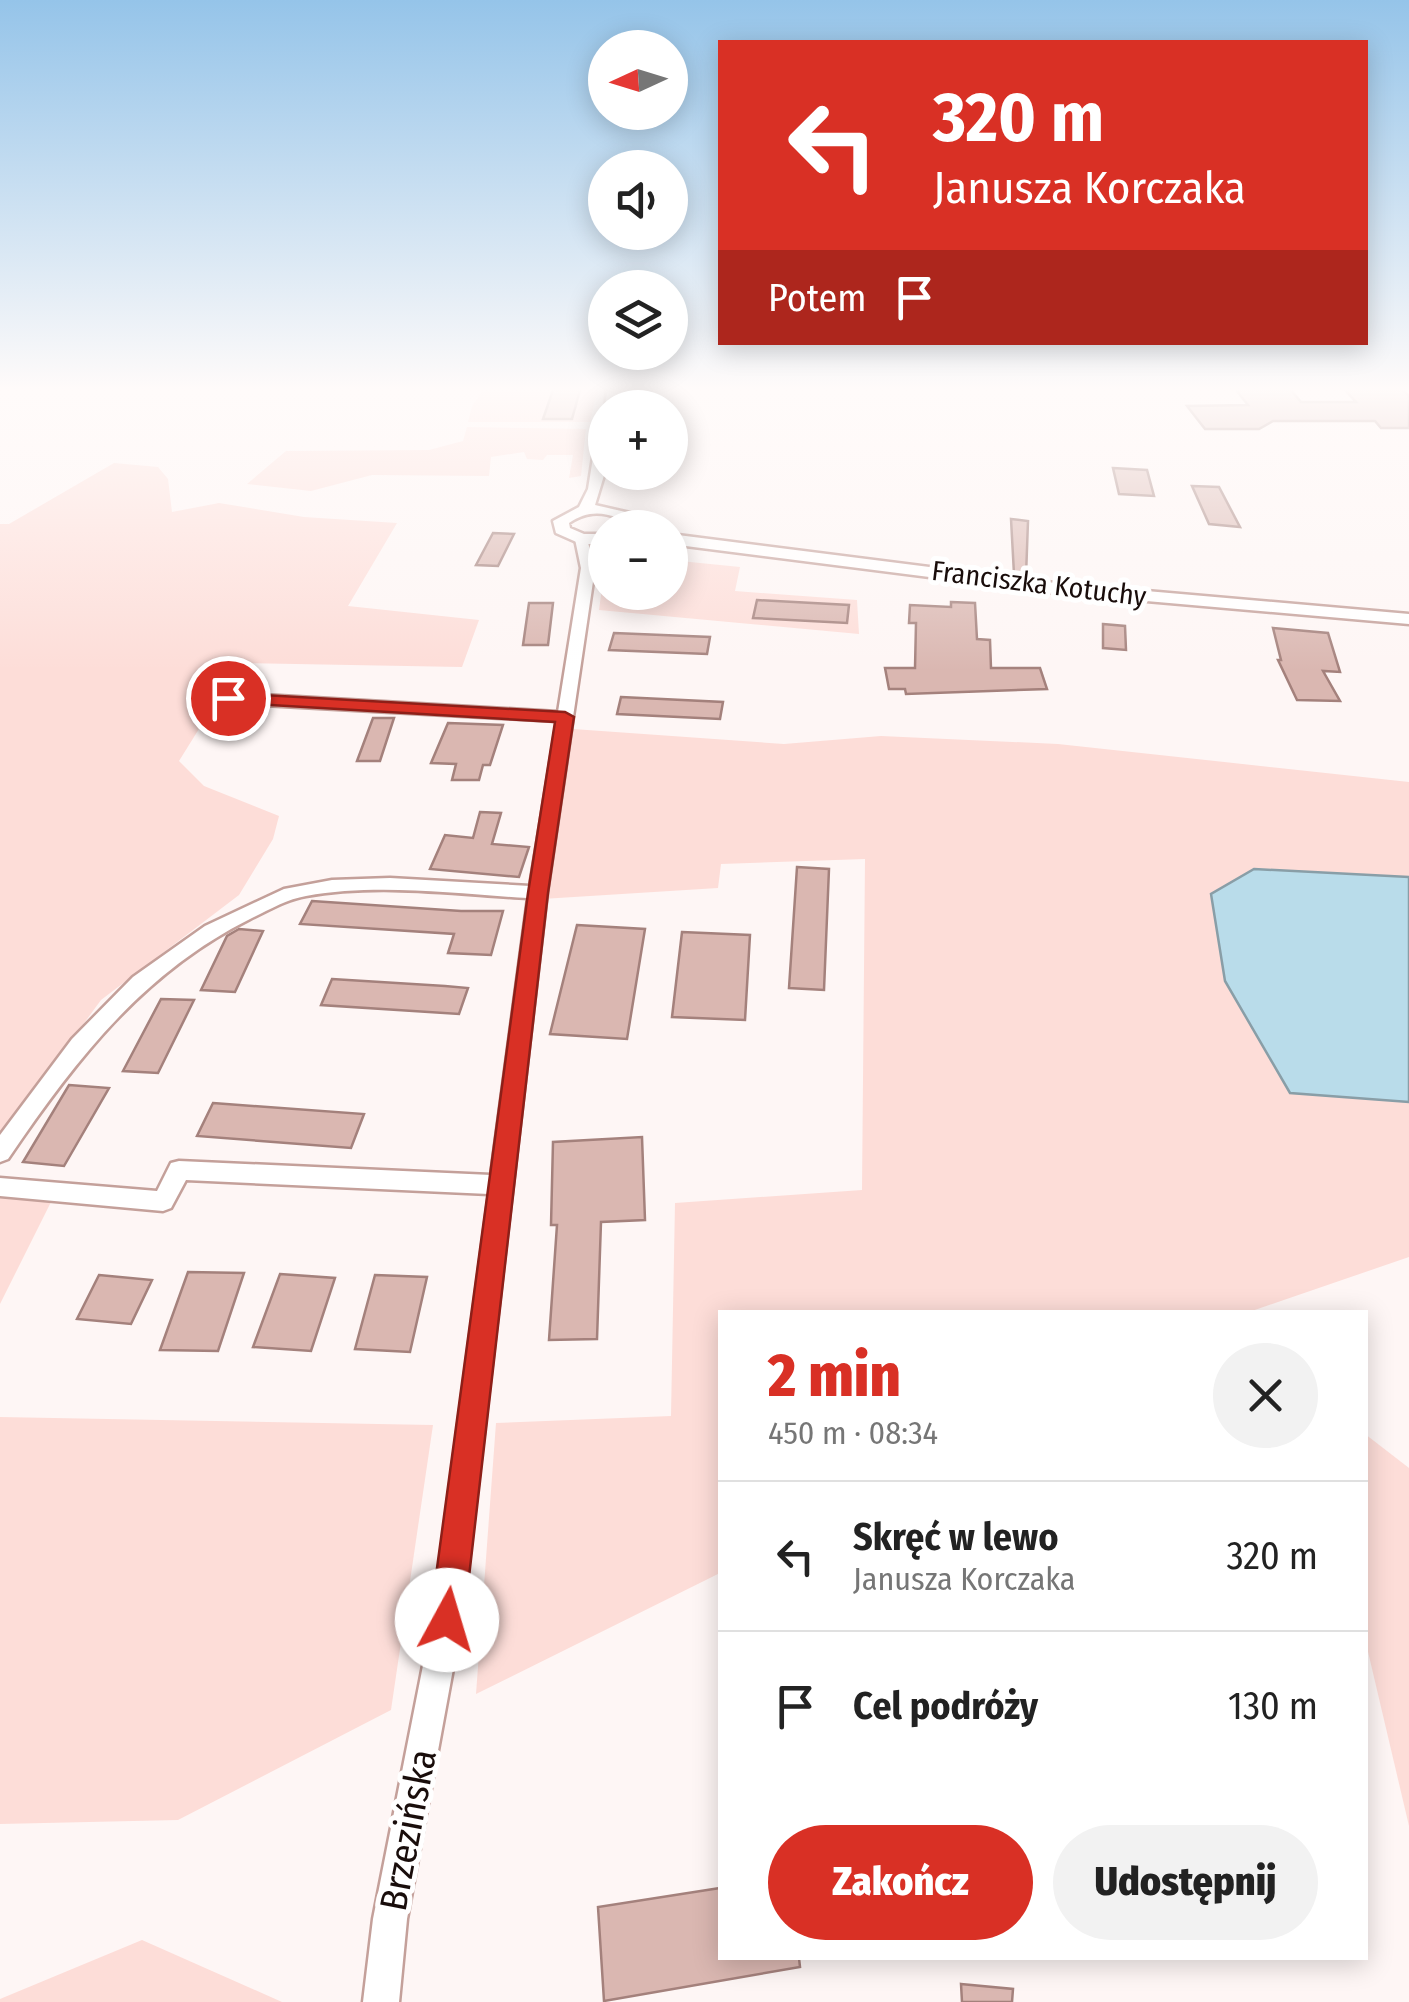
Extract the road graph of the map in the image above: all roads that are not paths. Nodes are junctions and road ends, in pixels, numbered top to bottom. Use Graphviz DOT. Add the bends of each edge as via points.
graph roads {
  1 [pos="595,490"];
  2 [pos="596,490"];
  3 [pos="585,510"];
  4 [pos="611,510"];
  5 [pos="582,539"];
  6 [pos="588,539"];
  7 [pos="688,541"];
  8 [pos="588,568"];
  9 [pos="1409,620"];
  10 [pos="228,698"];
  11 [pos="565,717"];
  12 [pos="538,893"];
  13 [pos="0,1153"];
  14 [pos="502,1185"];
  15 [pos="0,1187"];
  16 [pos="382,2002"];
  1 -- 3 [label="street"];
  2 -- 4 [label="street"];
  3 -- 5 [label="street" via="560,526"];
  5 -- 6 [label="street"];
  5 -- 8 [label="street"];
  7 -- 9 [label="street, Franciszka Kotuchy" via="1055,588"];
  8 -- 11 [label="street, Brzezińska"];
  10 -- 11 [label="street"];
  11 -- 12 [label="street, Brzezińska"];
  12 -- 13 [label="street" via="393,885 300,890 208,930 133,985 53,1076"];
  12 -- 14 [label="street, Brzezińska"];
  14 -- 15 [label="street" via="178,1170 162,1201"];
  14 -- 16 [label="street, Brzezińska" via="440,1660 390,1919"];
}
